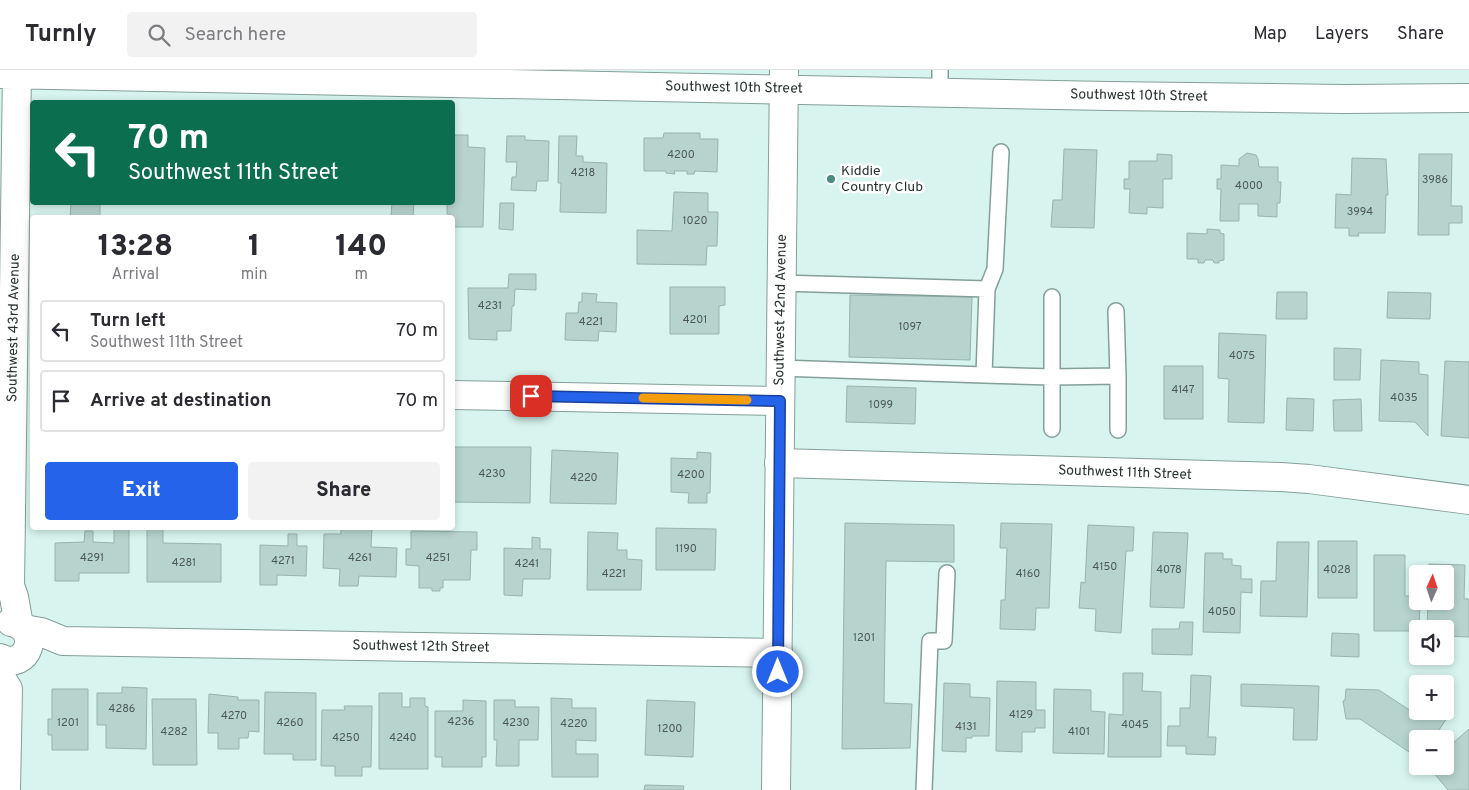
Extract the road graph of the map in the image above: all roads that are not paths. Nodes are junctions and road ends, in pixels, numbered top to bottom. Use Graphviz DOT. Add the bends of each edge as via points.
graph roads {
  1 [pos="12,73"];
  2 [pos="784,80"];
  3 [pos="940,81"];
  4 [pos="1469,98"];
  5 [pos="1001,152"];
  6 [pos="781,283"];
  7 [pos="987,289"];
  8 [pos="1052,298"];
  9 [pos="1116,311"];
  10 [pos="780,368"];
  11 [pos="984,375"];
  12 [pos="1052,376"];
  13 [pos="1118,376"];
  14 [pos="15,387"];
  15 [pos="455,395"];
  16 [pos="780,401"];
  17 [pos="1052,429"];
  18 [pos="1118,430"];
  19 [pos="779,463"];
  20 [pos="1469,500"];
  21 [pos="947,573"];
  22 [pos="11,647"];
  23 [pos="778,653"];
  24 [pos="6,790"];
  25 [pos="776,790"];
  26 [pos="924,790"];
  1 -- 2 [label="street, Southwest 10th Street"];
  1 -- 14 [label="street, Southwest 43rd Avenue"];
  2 -- 3 [label="street, Southwest 10th Street"];
  2 -- 6 [label="street, Southwest 42nd Avenue"];
  3 -- 4 [label="street, Southwest 10th Street" via="1325,99"];
  5 -- 7 [label="lane" via="995,268"];
  6 -- 7 [label="lane"];
  6 -- 10 [label="street, Southwest 42nd Avenue"];
  7 -- 11 [label="lane"];
  8 -- 12 [label="lane"];
  9 -- 13 [label="lane"];
  10 -- 11 [label="lane"];
  10 -- 16 [label="street, Southwest 42nd Avenue"];
  11 -- 12 [label="lane"];
  12 -- 13 [label="lane"];
  12 -- 17 [label="lane"];
  13 -- 18 [label="lane"];
  14 -- 22 [label="street, Southwest 43rd Avenue" via="10,586 5,596"];
  15 -- 16 [label="street"];
  16 -- 19 [label="street, Southwest 42nd Avenue"];
  19 -- 20 [label="street, Southwest 11th Street" via="1309,479"];
  19 -- 23 [label="street, Southwest 42nd Avenue"];
  21 -- 26 [label="lane" via="944,642 930,641"];
  22 -- 23 [label="street, Southwest 12th Street" via="41,632 63,641"];
  22 -- 24 [label="street, Southwest 43rd Avenue"];
  23 -- 25 [label="street, Southwest 42nd Avenue"];
}
